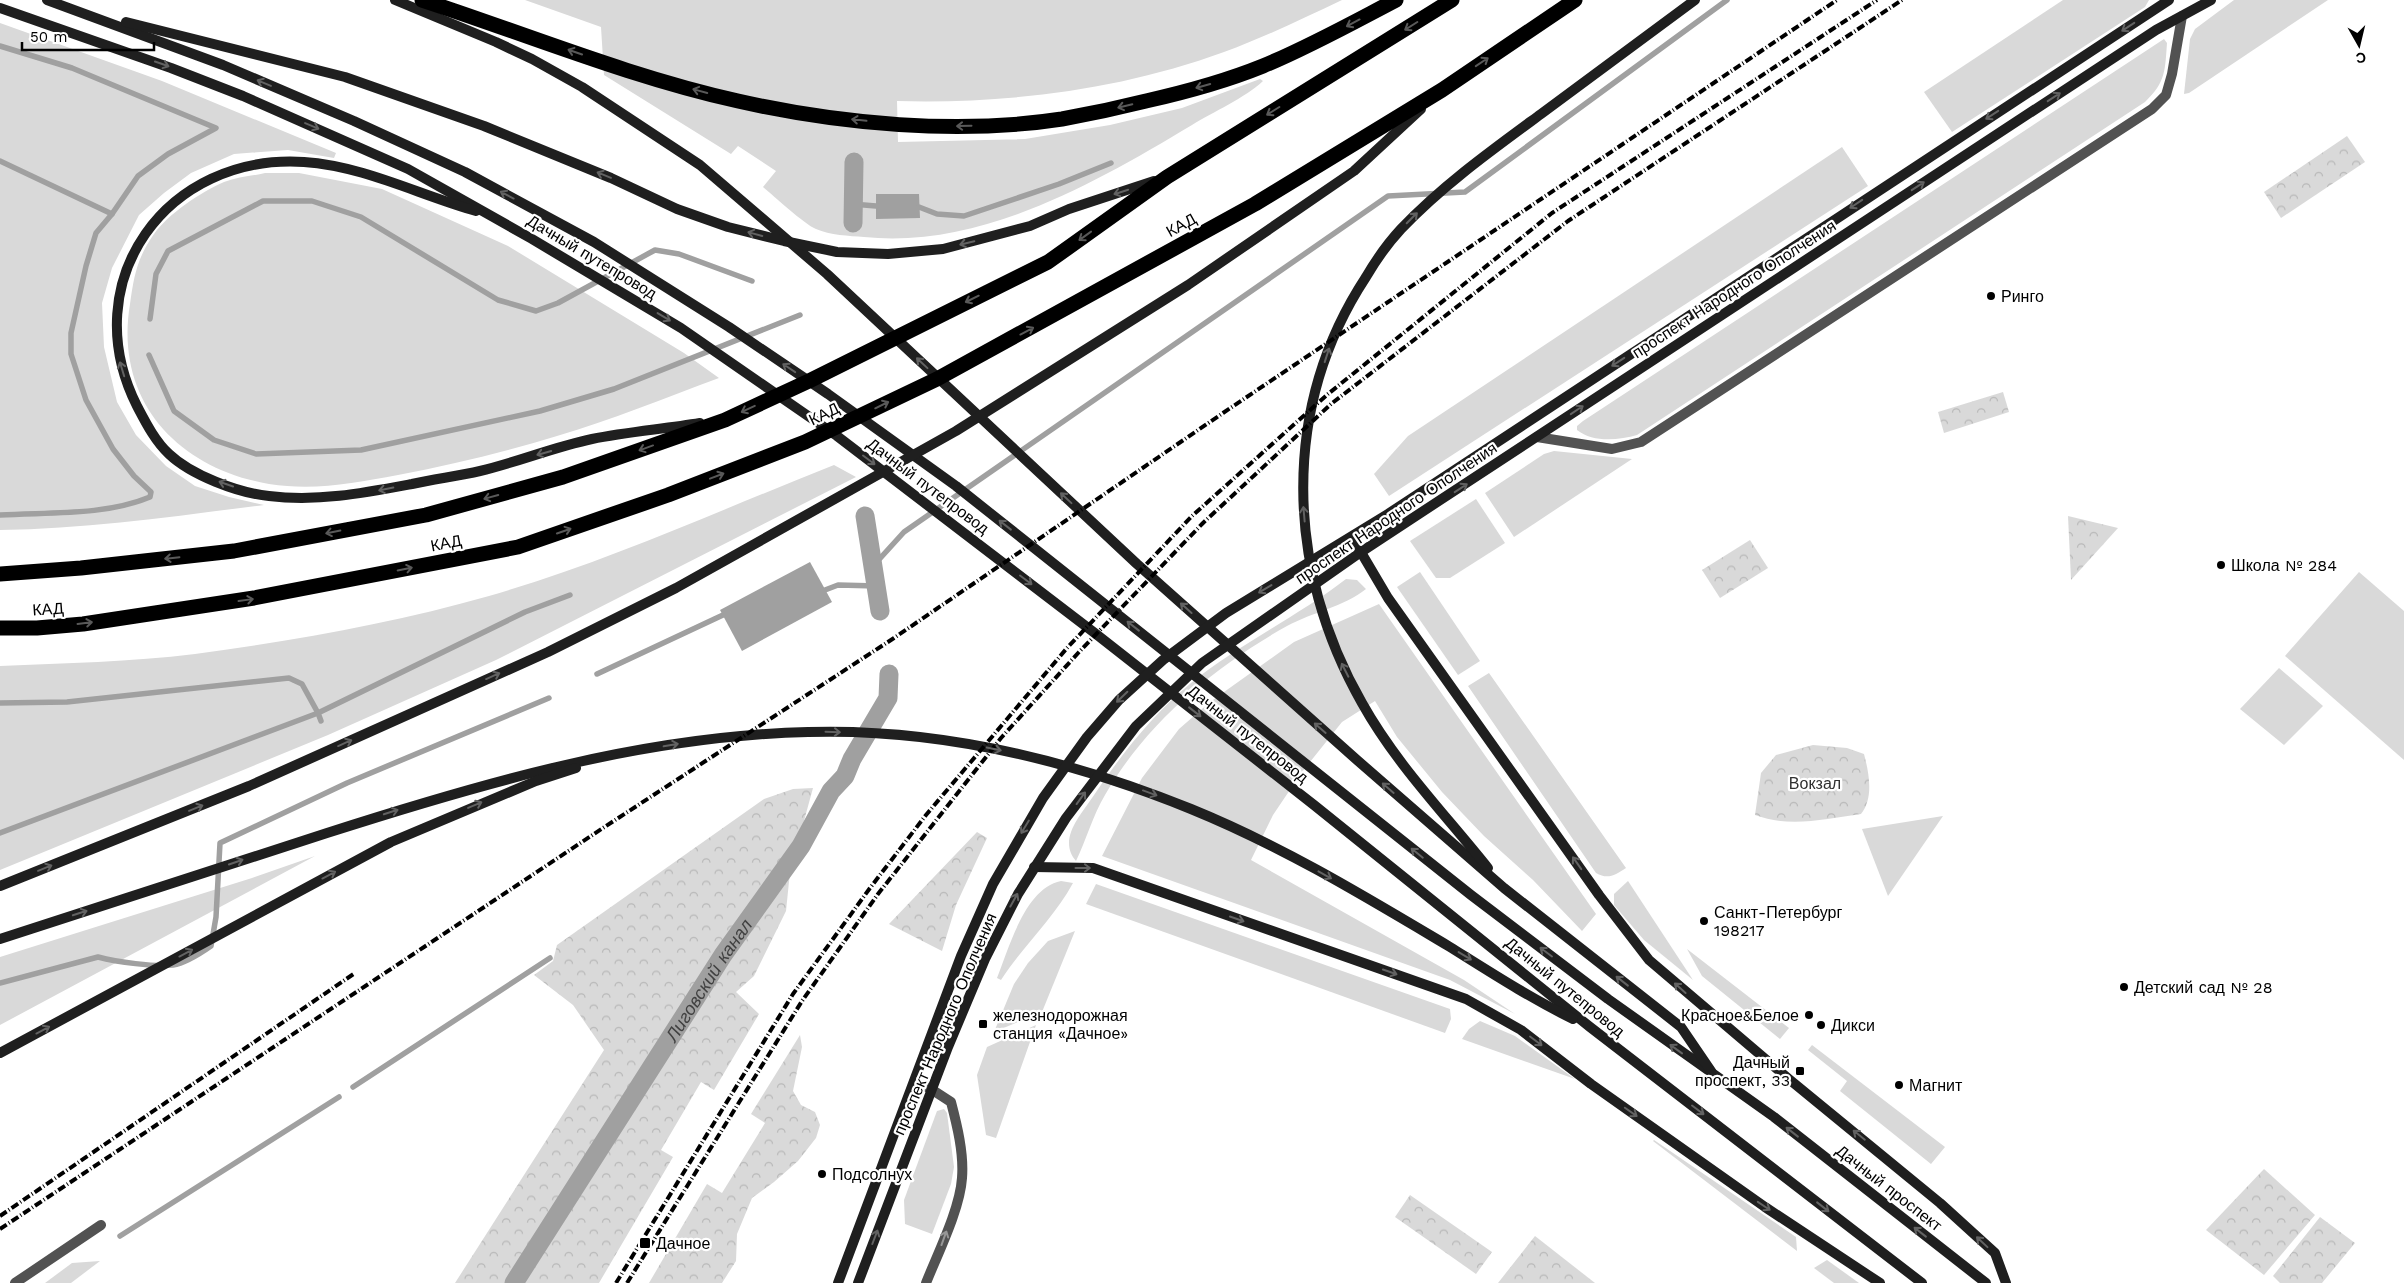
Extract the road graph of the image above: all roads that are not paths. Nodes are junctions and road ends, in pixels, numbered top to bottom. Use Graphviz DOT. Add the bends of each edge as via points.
graph roads {
  1 [pos="47,0"];
  2 [pos="395,0"];
  3 [pos="422,0"];
  4 [pos="1396,0"];
  5 [pos="1452,0"];
  6 [pos="1575,0"];
  7 [pos="1694,0"];
  8 [pos="2169,0"];
  9 [pos="2211,0"];
  10 [pos="64,6"];
  11 [pos="0,8"];
  12 [pos="2182,16"];
  13 [pos="1442,90"];
  14 [pos="1167,177"];
  15 [pos="491,216"];
  16 [pos="725,420"];
  17 [pos="1537,438"];
  18 [pos="1352,537"];
  19 [pos="1361,552"];
  20 [pos="0,574"];
  21 [pos="0,628"];
  22 [pos="36,628"];
  23 [pos="0,635"];
  24 [pos="623,753"];
  25 [pos="1034,867"];
  26 [pos="0,886"];
  27 [pos="1504,888"];
  28 [pos="0,939"];
  29 [pos="1590,1028"];
  30 [pos="0,1054"];
  31 [pos="1716,1078"];
  32 [pos="914,1082"];
  33 [pos="931,1089"];
  34 [pos="1774,1117"];
  35 [pos="101,1225"];
  36 [pos="15,1283"];
  37 [pos="838,1283"];
  38 [pos="858,1283"];
  39 [pos="926,1283"];
  40 [pos="1880,1283"];
  41 [pos="1922,1283"];
  42 [pos="1986,1283"];
  43 [pos="2006,1283"];
  1 -- 10 [label="main road, Дачный путепровод"];
  27 -- 2 [label="main road, one-way" via="1254,670 827,274 700,165 582,87 532,59"];
  4 -- 3 [label="highway, one-way" via="1262,66 1172,95 1060,119 959,127 822,116 737,101 621,67"];
  5 -- 14 [label="highway, КАД, one-way"];
  13 -- 6 [label="highway, КАД, one-way"];
  27 -- 7 [label="main road, one-way" via="1386,743 1337,655 1321,612 1309,564 1303,463 1313,398 1344,313 1378,257 1399,231 1474,164"];
  8 -- 18 [label="main road, проспект Народного Ополчения, one-way"];
  9 -- 12 [label="main road, проспект Народного Ополчения"];
  14 -- 10 [label="main road, one-way" via="1069,209 1030,226 944,249 888,254 837,252 728,227 677,209 484,126 345,77"];
  31 -- 10 [label="main road, Дачный путепровод, one-way" via="1471,895 956,486 729,327 636,268 465,172 197,55"];
  11 -- 15 [label="main road, Дачный путепровод, one-way" via="243,96 408,169"];
  17 -- 12 [label="main road, проспект Народного Ополчения, one-way" via="1703,326"];
  12 -- 17 [label="street" via="2166,95 2144,114 1641,442 1612,449"];
  22 -- 13 [label="highway, КАД, one-way" via="254,598 518,547 668,495 805,442 937,379 1255,204"];
  26 -- 13 [label="main road, one-way" via="249,786 548,652 676,588 956,431 1188,285 1354,171"];
  14 -- 16 [label="highway, КАД, one-way" via="1048,262"];
  16 -- 15 [label="main road, one-way" via="591,440 480,471 345,497 266,496 223,484 199,474 168,454 153,434 122,371 117,348 117,313 124,280 143,236 158,216 203,181 262,164 304,162 347,169"];
  15 -- 29 [label="main road, Дачный путепровод, one-way" via="681,328 837,436 1306,799"];
  16 -- 20 [label="highway, КАД, one-way" via="563,477 426,515 234,551"];
  19 -- 17 [label="main road, проспект Народного Ополчения, one-way"];
  18 -- 19 [label="main road"];
  18 -- 32 [label="main road, проспект Народного Ополчения, one-way" via="1256,594 1192,637 1119,700 1087,737 1034,813 993,884 961,956"];
  25 -- 19 [label="main road, проспект Народного Ополчения, one-way" via="1109,760 1136,726 1171,691 1236,638"];
  43 -- 19 [label="main road, one-way" via="1995,1253 1940,1203 1649,960 1599,895 1388,598"];
  21 -- 22 [label="highway, КАД"];
  22 -- 23 [label="highway"];
  28 -- 24 [label="main road, one-way" via="415,804 543,769"];
  24 -- 29 [label="main road, one-way" via="746,734 871,734 963,742 1090,773 1149,792 1245,834 1382,906 1552,1009"];
  30 -- 24 [label="main road, one-way" via="391,842 536,781"];
  33 -- 25 [label="main road, проспект Народного Ополчения, one-way" via="985,959"];
  25 -- 40 [label="main road, one-way" via="1093,868 1466,999 1521,1030 1591,1084 1765,1207"];
  31 -- 27 [label="main road, one-way" via="1681,1027"];
  29 -- 41 [label="main road, Дачный путепровод, one-way"];
  31 -- 34 [label="main road, Дачный путепровод"];
  32 -- 33 [label="street"];
  32 -- 37 [label="main road, проспект Народного Ополчения"];
  38 -- 33 [label="main road, проспект Народного Ополчения, one-way"];
  39 -- 33 [label="street, one-way" via="962,1178 951,1102"];
  42 -- 34 [label="main road, Дачный проспект, one-way"];
  35 -- 36 [label="street"];
}
